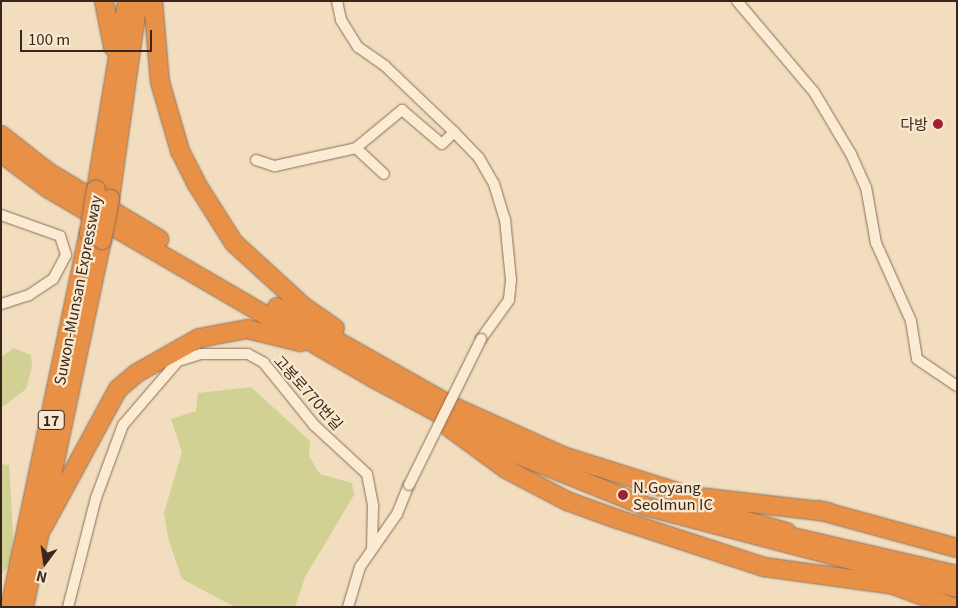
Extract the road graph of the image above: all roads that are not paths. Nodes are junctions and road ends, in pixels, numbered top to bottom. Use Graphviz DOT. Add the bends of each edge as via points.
graph roads {
  1 [pos="104,1"];
  2 [pos="127,1"];
  3 [pos="138,1"];
  4 [pos="153,1"];
  5 [pos="337,1"];
  6 [pos="737,1"];
  7 [pos="113,90"];
  8 [pos="454,132"];
  9 [pos="1,135"];
  10 [pos="356,148"];
  11 [pos="1,152"];
  12 [pos="256,160"];
  13 [pos="384,174"];
  14 [pos="103,194"];
  15 [pos="1,215"];
  16 [pos="96,237"];
  17 [pos="1,304"];
  18 [pos="377,380"];
  19 [pos="957,386"];
  20 [pos="429,400"];
  21 [pos="483,420"];
  22 [pos="516,437"];
  23 [pos="828,512"];
  24 [pos="42,527"];
  25 [pos="814,540"];
  26 [pos="372,549"];
  27 [pos="951,549"];
  28 [pos="836,552"];
  29 [pos="957,575"];
  30 [pos="886,583"];
  31 [pos="957,588"];
  32 [pos="957,597"];
  33 [pos="10,607"];
  34 [pos="24,607"];
  35 [pos="68,607"];
  36 [pos="348,607"];
  37 [pos="953,607"];
  1 -- 7 [label="highway" via="112,34"];
  2 -- 7 [label="highway, Suwon-Munsan Expressway / 17"];
  3 -- 14 [label="highway, Suwon-Munsan Expressway / 17"];
  4 -- 20 [label="highway" via="160,82 172,129 196,183 234,243 303,306"];
  5 -- 8 [label="street" via="341,20 358,47 385,66"];
  6 -- 19 [label="street" via="809,85 851,154 866,187 876,243 911,321 917,358"];
  7 -- 14 [label="highway, Suwon-Munsan Expressway / 17"];
  8 -- 10 [label="street" via="442,144 402,110"];
  8 -- 26 [label="street, bridge" via="479,158 494,184 510,247 509,300 481,339 397,514"];
  9 -- 20 [label="highway" via="24,156 122,217"];
  10 -- 12 [label="street" via="275,166"];
  10 -- 13 [label="street"];
  11 -- 18 [label="highway" via="49,189"];
  14 -- 16 [label="highway, Suwon-Munsan Expressway / 17, bridge"];
  15 -- 17 [label="street" via="60,236 66,255 53,279 29,295"];
  16 -- 24 [label="highway, Suwon-Munsan Expressway / 17"];
  16 -- 33 [label="highway, Suwon-Munsan Expressway / 17"];
  18 -- 20 [label="highway"];
  18 -- 24 [label="highway" via="315,348 280,336 247,329 199,338 118,389"];
  20 -- 21 [label="highway"];
  20 -- 28 [label="highway" via="513,453 584,484 726,531"];
  20 -- 30 [label="highway" via="458,434 494,462 567,501 677,535 764,567"];
  21 -- 22 [label="highway"];
  21 -- 23 [label="highway" via="680,484"];
  21 -- 25 [label="highway" via="514,442 600,483 723,520"];
  22 -- 23 [label="highway" via="690,496"];
  22 -- 25 [label="highway" via="626,486"];
  23 -- 27 [label="highway"];
  24 -- 34 [label="highway, Suwon-Munsan Expressway / 17"];
  25 -- 28 [label="highway"];
  26 -- 35 [label="street, 고봉로770번길" via="373,506 368,474 314,425 264,363 248,354 201,354 178,361 150,388 123,426 96,498"];
  26 -- 36 [label="street" via="355,578"];
  28 -- 29 [label="highway"];
  28 -- 31 [label="highway"];
  30 -- 32 [label="highway"];
  30 -- 37 [label="highway"];
}
